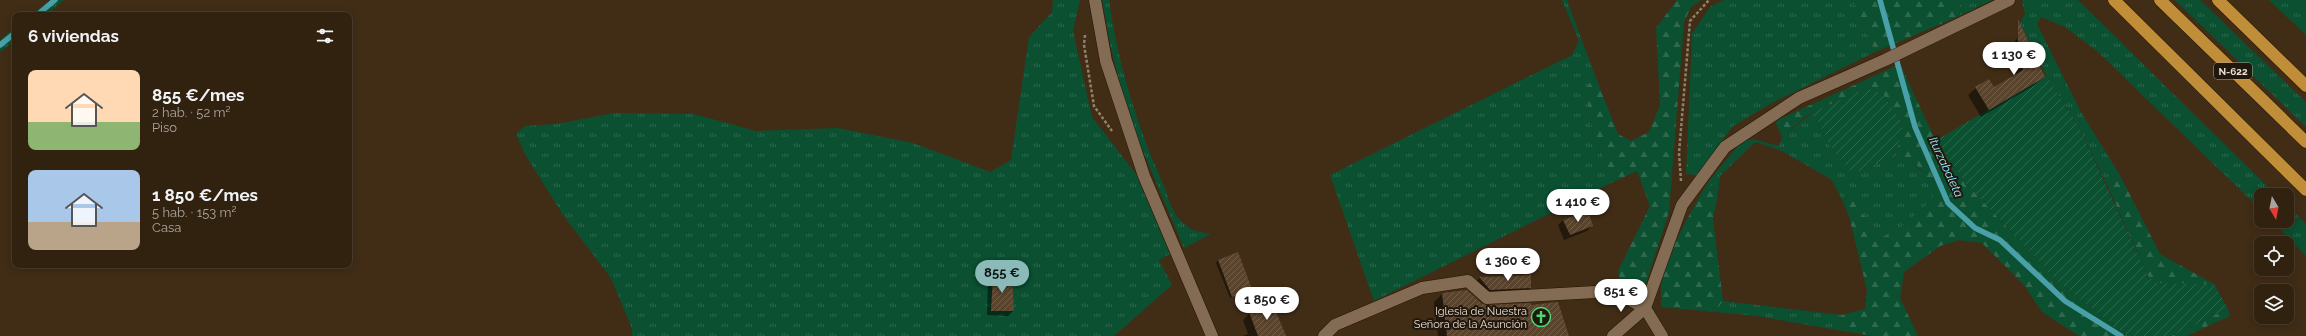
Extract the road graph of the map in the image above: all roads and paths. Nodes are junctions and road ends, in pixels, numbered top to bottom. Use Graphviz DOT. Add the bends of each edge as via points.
graph roads {
  1 [pos="1095,0"];
  2 [pos="1709,0"];
  3 [pos="2009,0"];
  4 [pos="2114,0"];
  5 [pos="2160,0"];
  6 [pos="2218,0"];
  7 [pos="2306,86"];
  8 [pos="2306,142"];
  9 [pos="2306,190"];
  10 [pos="1682,205"];
  11 [pos="1645,308"];
  12 [pos="1212,336"];
  13 [pos="1324,336"];
  14 [pos="1613,336"];
  15 [pos="1662,336"];
  1 -- 12 [label="street" via="1106,61 1144,176"];
  2 -- 10 [label="path" via="1690,21 1679,152"];
  3 -- 10 [label="street" via="1799,98 1725,147"];
  4 -- 9 [label="highway"];
  5 -- 8 [label="highway, N-622"];
  6 -- 7 [label="highway"];
  10 -- 11 [label="street"];
  11 -- 13 [label="street" via="1613,291 1487,298 1468,280 1422,288 1335,325"];
  11 -- 14 [label="street"];
  11 -- 15 [label="street"];
}
